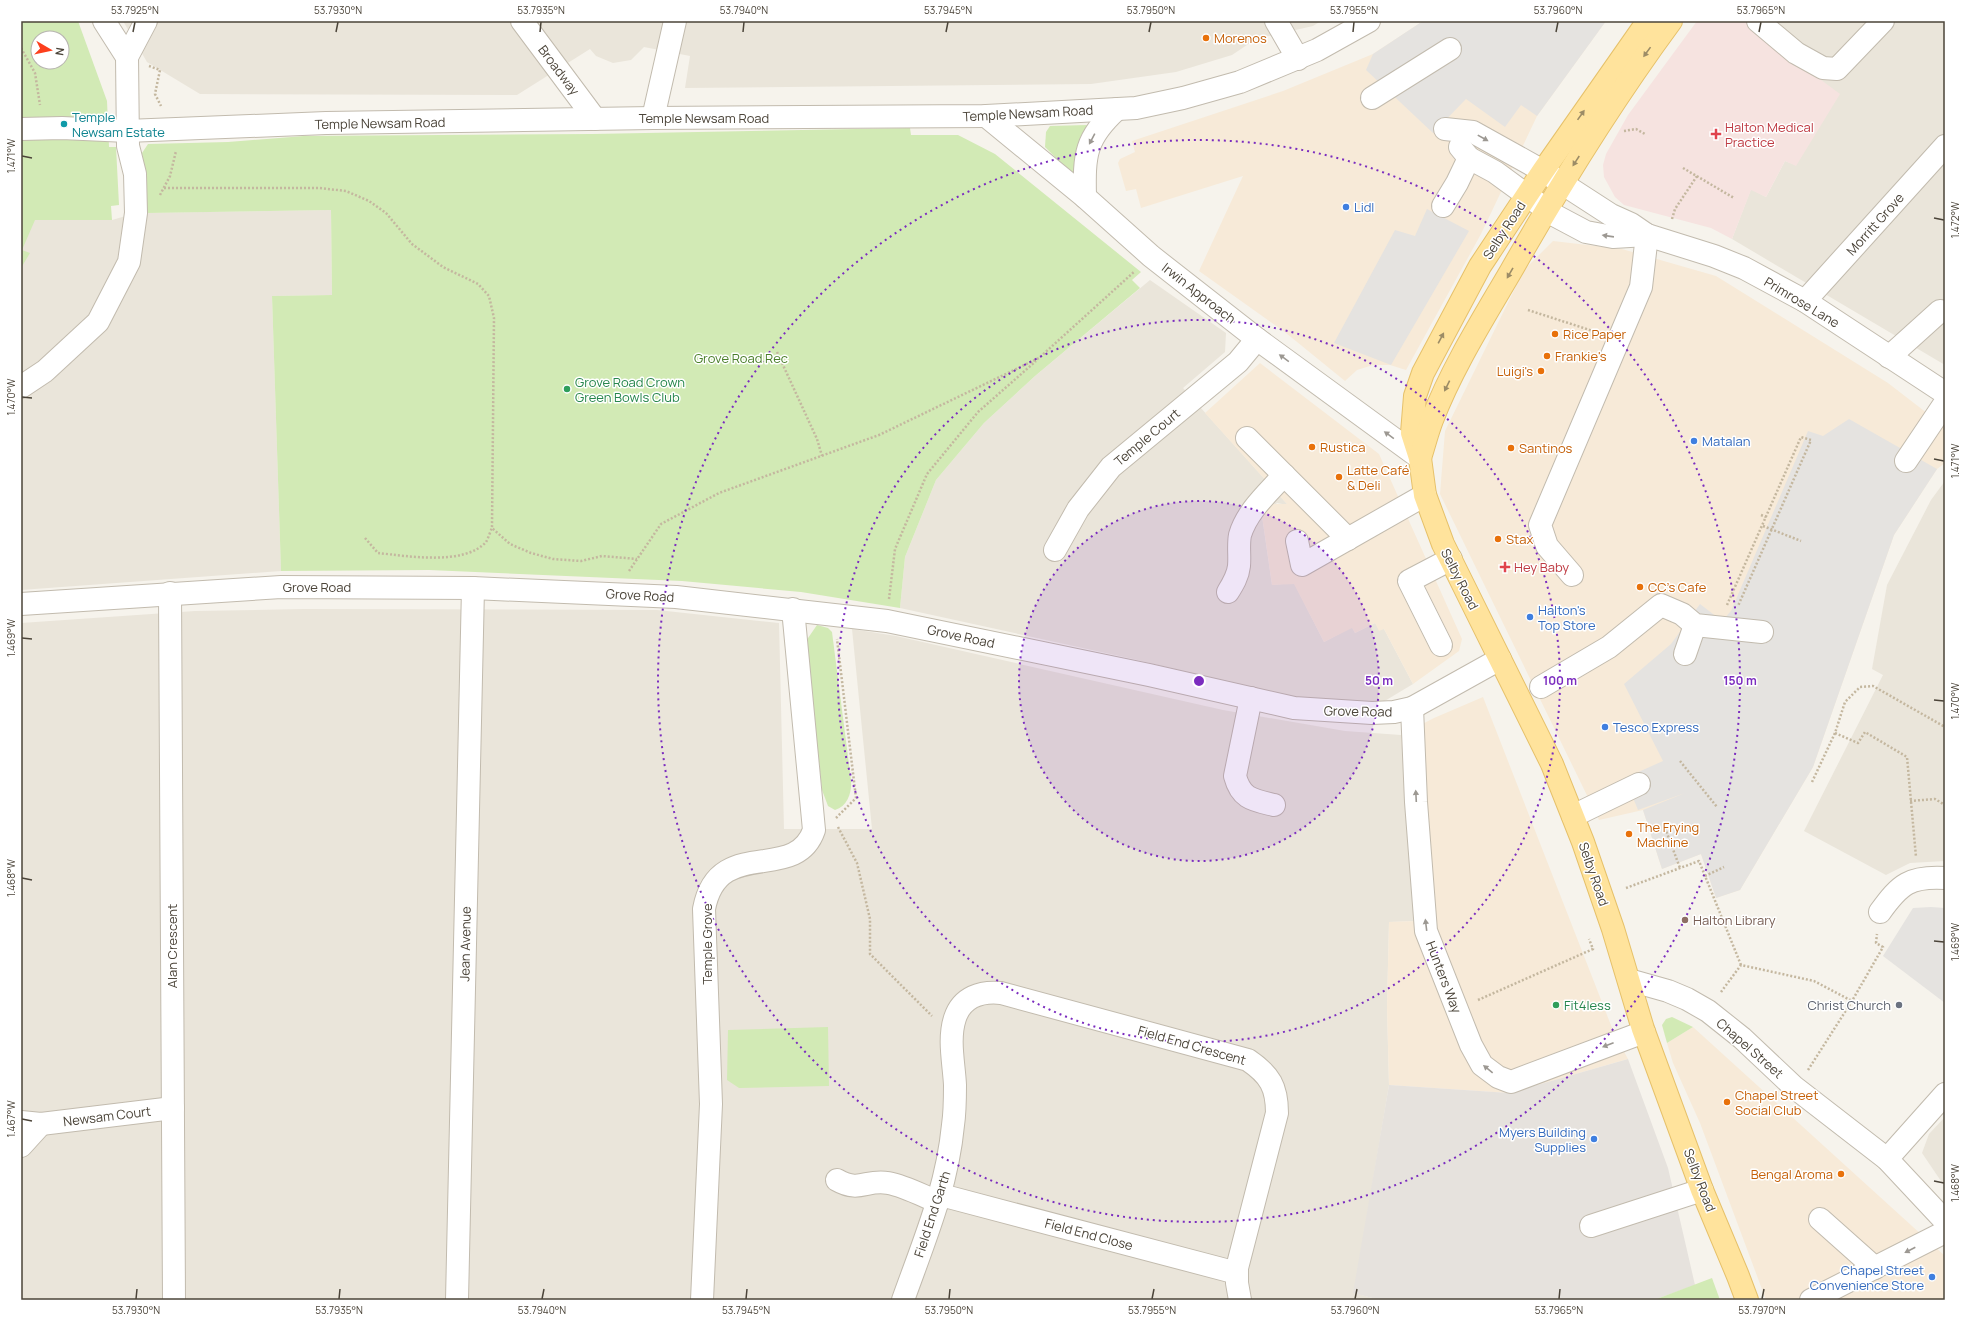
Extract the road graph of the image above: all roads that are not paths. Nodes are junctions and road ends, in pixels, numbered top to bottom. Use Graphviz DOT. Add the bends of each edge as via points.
graph roads {
  1 [pos="104,21"];
  2 [pos="146,21"];
  3 [pos="522,21"];
  4 [pos="675,21"];
  5 [pos="1276,21"];
  6 [pos="1369,21"];
  7 [pos="1648,21"];
  8 [pos="1671,21"];
  9 [pos="1758,21"];
  10 [pos="1883,21"];
  11 [pos="1450,49"];
  12 [pos="126,57"];
  13 [pos="1298,59"];
  14 [pos="1372,98"];
  15 [pos="1117,109"];
  16 [pos="986,116"];
  17 [pos="653,118"];
  18 [pos="595,119"];
  19 [pos="21,129"];
  20 [pos="128,131"];
  21 [pos="1945,146"];
  22 [pos="1469,158"];
  23 [pos="1543,170"];
  24 [pos="1561,183"];
  25 [pos="1526,195"];
  26 [pos="1085,197"];
  27 [pos="1443,206"];
  28 [pos="1546,209"];
  29 [pos="1657,238"];
  30 [pos="1805,301"];
  31 [pos="1940,312"];
  32 [pos="1257,339"];
  33 [pos="1889,357"];
  34 [pos="21,387"];
  35 [pos="1945,393"];
  36 [pos="1945,403"];
  37 [pos="1247,438"];
  38 [pos="1420,458"];
  39 [pos="1906,461"];
  40 [pos="1284,475"];
  41 [pos="1425,496"];
  42 [pos="1348,540"];
  43 [pos="1297,541"];
  44 [pos="1055,550"];
  45 [pos="1451,559"];
  46 [pos="1572,575"];
  47 [pos="473,588"];
  48 [pos="1228,592"];
  49 [pos="170,593"];
  50 [pos="21,604"];
  51 [pos="793,609"];
  52 [pos="1695,625"];
  53 [pos="1762,632"];
  54 [pos="1441,645"];
  55 [pos="1685,654"];
  56 [pos="1500,659"];
  57 [pos="1540,687"];
  58 [pos="1251,698"];
  59 [pos="1412,708"];
  60 [pos="1640,784"];
  61 [pos="1274,805"];
  62 [pos="1573,816"];
  63 [pos="1945,878"];
  64 [pos="1880,912"];
  65 [pos="1629,980"];
  66 [pos="953,1030"];
  67 [pos="1644,1032"];
  68 [pos="1945,1094"];
  69 [pos="173,1108"];
  70 [pos="31,1123"];
  71 [pos="21,1146"];
  72 [pos="1887,1159"];
  73 [pos="837,1180"];
  74 [pos="1702,1190"];
  75 [pos="940,1199"];
  76 [pos="1820,1219"];
  77 [pos="1945,1221"];
  78 [pos="1592,1226"];
  79 [pos="1945,1232"];
  80 [pos="1875,1268"];
  81 [pos="1237,1273"];
  82 [pos="174,1300"];
  83 [pos="457,1300"];
  84 [pos="702,1300"];
  85 [pos="903,1300"];
  86 [pos="1240,1300"];
  87 [pos="1747,1300"];
  88 [pos="1811,1300"];
  1 -- 12 [label="street"];
  2 -- 12 [label="street"];
  3 -- 18 [label="street, Broadway"];
  4 -- 17 [label="street"];
  5 -- 13 [label="street"];
  6 -- 13 [label="street, Temple Newsam Road"];
  23 -- 7 [label="main road, Selby Road, one-way"];
  8 -- 24 [label="main road, Selby Road, one-way" via="1642,60"];
  9 -- 10 [label="street" via="1796,53 1823,68 1837,69"];
  11 -- 14 [label="street"];
  12 -- 20 [label="street"];
  13 -- 15 [label="street, Temple Newsam Road" via="1240,82 1183,98 1136,108"];
  15 -- 16 [label="street, Temple Newsam Road"];
  15 -- 26 [label="street, one-way" via="1103,122 1086,150"];
  16 -- 17 [label="street, Temple Newsam Road"];
  16 -- 26 [label="street, Irwin Approach"];
  17 -- 18 [label="street, Temple Newsam Road"];
  18 -- 20 [label="street, Temple Newsam Road" via="334,123"];
  19 -- 20 [label="street, Temple Newsam Road"];
  20 -- 34 [label="street" via="128,146 135,174 136,212 129,262 98,322 45,371"];
  21 -- 30 [label="street, Morritt Grove"];
  22 -- 23 [label="street, Primrose Lane, one-way" via="1445,129 1473,132"];
  22 -- 25 [label="street, Primrose Lane" via="1495,172"];
  22 -- 27 [label="street"];
  23 -- 24 [label="street, Primrose Lane"];
  23 -- 25 [label="main road, Selby Road"];
  24 -- 28 [label="main road, Selby Road"];
  24 -- 29 [label="street, Primrose Lane" via="1611,215"];
  25 -- 28 [label="street, Primrose Lane"];
  38 -- 25 [label="main road, Selby Road, one-way" via="1412,433 1412,419 1415,396 1423,373 1480,266"];
  26 -- 32 [label="street, Irwin Approach" via="1151,256"];
  29 -- 28 [label="street, Primrose Lane, one-way" via="1613,237 1586,232"];
  28 -- 38 [label="main road, Selby Road, one-way" via="1446,388 1431,421"];
  29 -- 30 [label="street, Primrose Lane" via="1744,268"];
  29 -- 46 [label="street" via="1640,287 1540,525 1547,546"];
  30 -- 33 [label="street, Primrose Lane"];
  31 -- 33 [label="street"];
  38 -- 32 [label="street, Irwin Approach, one-way"];
  32 -- 44 [label="street, Temple Court" via="1238,362 1111,467 1078,509"];
  33 -- 35 [label="street, Primrose Lane"];
  36 -- 39 [label="street"];
  37 -- 40 [label="street"];
  38 -- 41 [label="main road, Selby Road"];
  40 -- 42 [label="street"];
  40 -- 48 [label="street" via="1245,522 1240,537 1239,566"];
  41 -- 42 [label="street"];
  41 -- 45 [label="main road, Selby Road"];
  42 -- 43 [label="street" via="1302,565"];
  45 -- 54 [label="street" via="1408,581"];
  45 -- 56 [label="main road, Selby Road"];
  47 -- 49 [label="street, Grove Road" via="281,586"];
  47 -- 51 [label="street, Grove Road" via="676,597"];
  47 -- 83 [label="street, Jean Avenue"];
  49 -- 50 [label="street, Grove Road"];
  49 -- 69 [label="street, Alan Crescent"];
  51 -- 58 [label="street, Grove Road" via="887,621"];
  51 -- 84 [label="street, Temple Grove" via="824,820 805,848 796,854 738,866 724,872 714,882 707,895 704,909 711,1104"];
  52 -- 53 [label="street"];
  52 -- 55 [label="street"];
  52 -- 57 [label="street" via="1682,614 1661,605 1609,647"];
  56 -- 59 [label="street, Grove Road"];
  56 -- 62 [label="main road, Selby Road" via="1552,764"];
  58 -- 59 [label="street, Grove Road" via="1294,708 1333,711 1372,713"];
  58 -- 61 [label="street" via="1234,776 1237,786 1244,795"];
  67 -- 59 [label="street, Hunters Way, one-way" via="1511,1082 1498,1078 1482,1065 1471,1045 1426,931"];
  60 -- 62 [label="street"];
  62 -- 65 [label="main road, Selby Road"];
  63 -- 64 [label="street" via="1927,877 1906,882"];
  65 -- 67 [label="main road, Selby Road"];
  65 -- 72 [label="street, Chapel Street" via="1668,991 1708,1011 1742,1038 1794,1087"];
  66 -- 75 [label="street, Field End Garth" via="954,1123"];
  66 -- 81 [label="street, Field End Crescent" via="960,1008 968,1000 978,994 1001,993 1248,1060 1261,1069 1272,1082 1277,1097 1278,1113"];
  67 -- 74 [label="main road, Selby Road"];
  68 -- 72 [label="street"];
  69 -- 70 [label="street, Newsam Court"];
  69 -- 82 [label="street, Alan Crescent"];
  70 -- 71 [label="street, Newsam Court"];
  72 -- 77 [label="street, Chapel Street"];
  73 -- 75 [label="street, Field End Close" via="848,1186 858,1187 867,1183 888,1183"];
  74 -- 78 [label="street"];
  74 -- 87 [label="main road, Selby Road"];
  75 -- 81 [label="street, Field End Close"];
  75 -- 85 [label="street, Field End Garth"];
  76 -- 80 [label="street"];
  79 -- 80 [label="street, one-way"];
  80 -- 88 [label="street"];
  81 -- 86 [label="street, Field End Crescent"];
}
